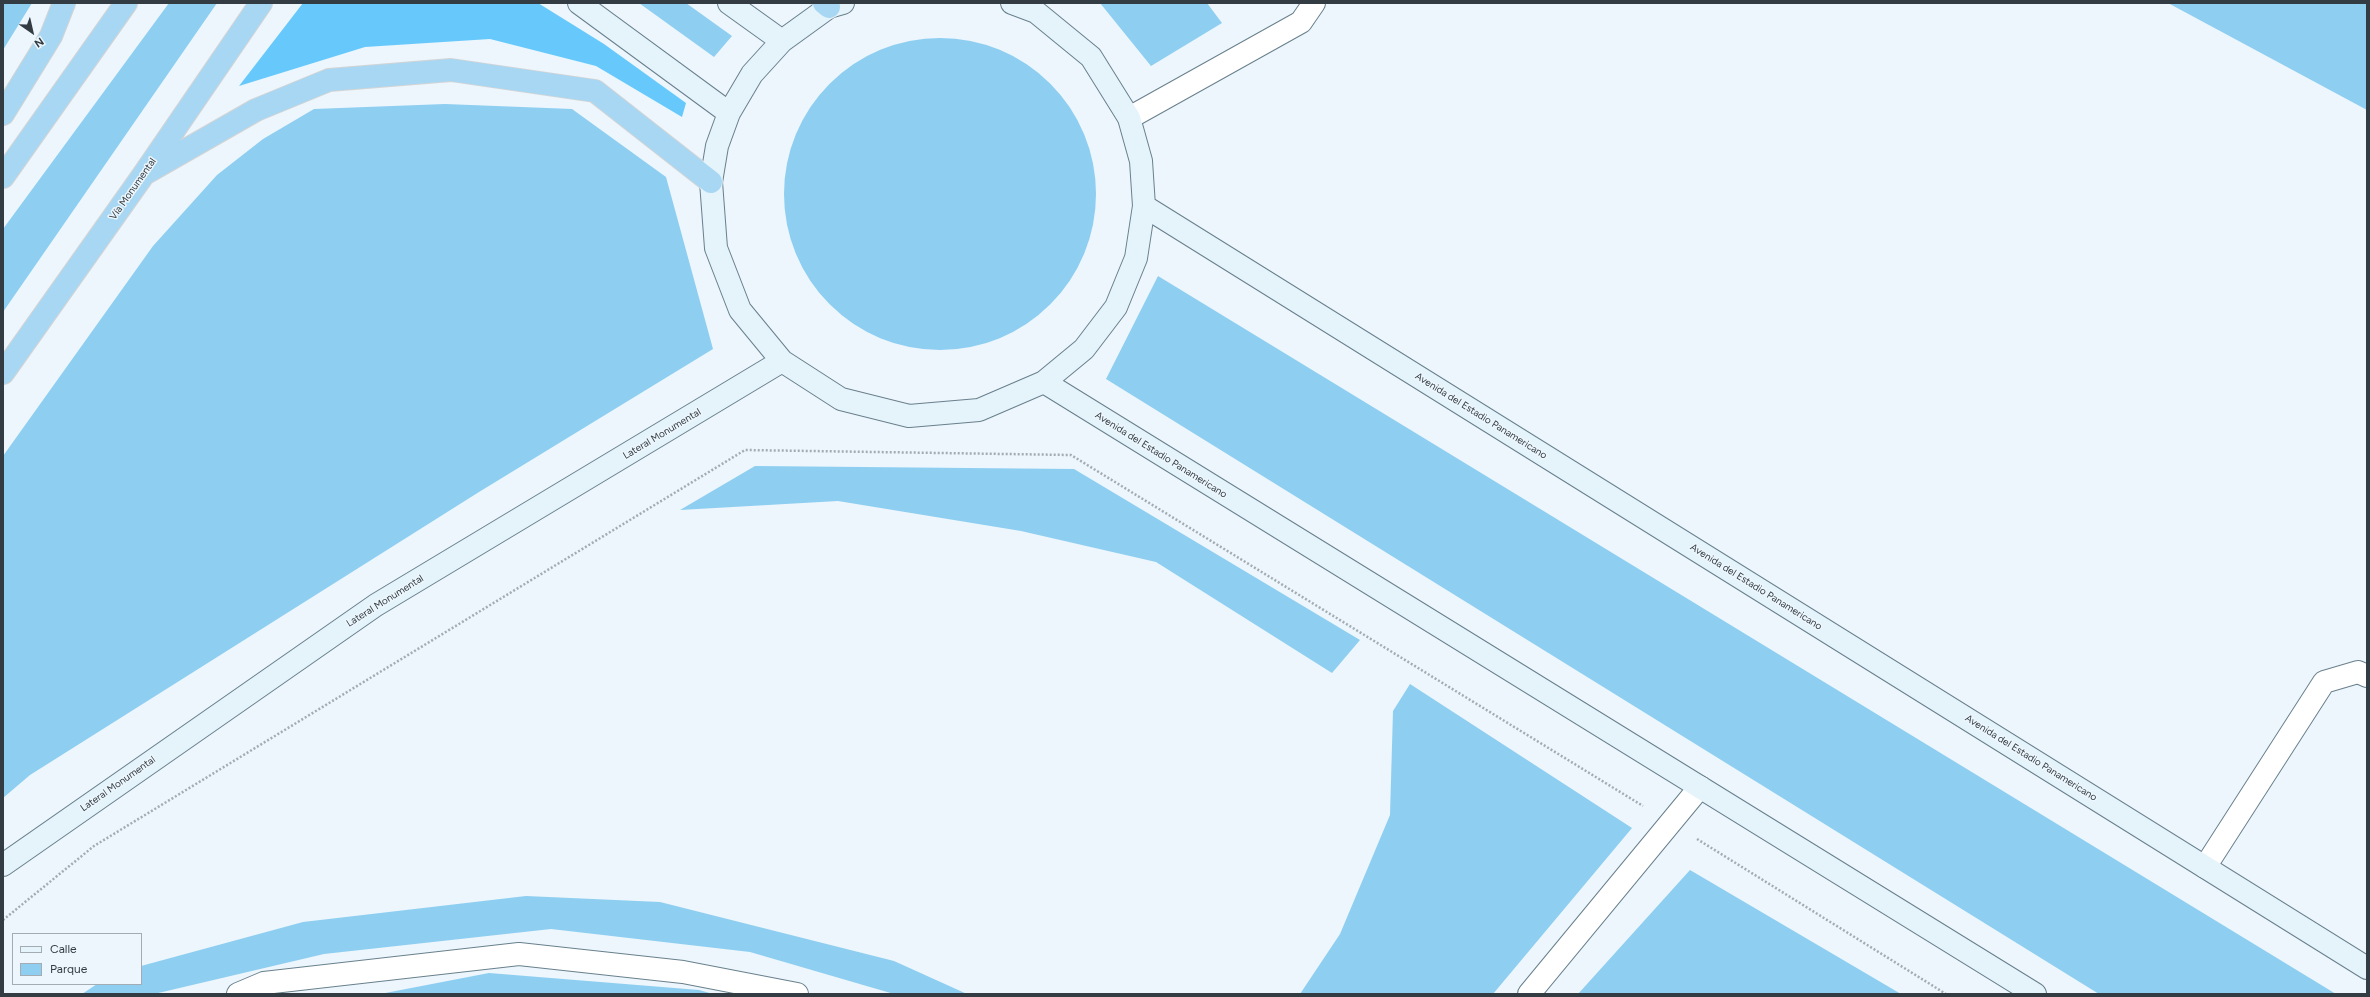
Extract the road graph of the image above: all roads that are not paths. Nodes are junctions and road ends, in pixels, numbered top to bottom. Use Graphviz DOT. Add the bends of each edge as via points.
graph roads {
  1 [pos="64,3"];
  2 [pos="126,3"];
  3 [pos="260,3"];
  4 [pos="579,3"];
  5 [pos="729,3"];
  6 [pos="1012,3"];
  7 [pos="1314,3"];
  8 [pos="832,4"];
  9 [pos="782,41"];
  10 [pos="729,113"];
  11 [pos="3,114"];
  12 [pos="1129,118"];
  13 [pos="144,174"];
  14 [pos="3,177"];
  15 [pos="711,182"];
  16 [pos="1144,206"];
  17 [pos="782,361"];
  18 [pos="3,373"];
  19 [pos="1044,382"];
  20 [pos="2367,676"];
  21 [pos="1700,788"];
  22 [pos="3,865"];
  23 [pos="2205,867"];
  24 [pos="2367,968"];
  25 [pos="238,994"];
  26 [pos="797,994"];
  27 [pos="1529,994"];
  28 [pos="2035,994"];
  1 -- 11 [label="highway" via="51,36"];
  2 -- 14 [label="highway"];
  3 -- 13 [label="highway, Vía Monumental"];
  4 -- 10 [label="street"];
  5 -- 9 [label="street"];
  6 -- 12 [label="street" via="1036,12 1091,57"];
  7 -- 12 [label="street" via="1301,22"];
  8 -- 9 [label="street"];
  9 -- 10 [label="street" via="752,74"];
  10 -- 15 [label="street" via="717,146"];
  12 -- 16 [label="street" via="1141,161"];
  13 -- 15 [label="highway" via="256,110 329,80 451,70 596,91"];
  13 -- 18 [label="highway, Vía Monumental"];
  15 -- 17 [label="street" via="716,248 740,310"];
  16 -- 19 [label="street" via="1136,258 1116,307 1084,349"];
  16 -- 23 [label="street, Avenida del Estadio Panamericano"];
  17 -- 19 [label="street" via="841,399 909,416 979,410"];
  17 -- 22 [label="street, Lateral Monumental" via="376,605"];
  19 -- 21 [label="street, Avenida del Estadio Panamericano"];
  20 -- 23 [label="street" via="2358,672 2324,682"];
  21 -- 27 [label="street"];
  21 -- 28 [label="street, Avenida del Estadio Panamericano"];
  23 -- 24 [label="street, Avenida del Estadio Panamericano"];
  25 -- 26 [label="street" via="264,983 519,954 683,972"];
}
